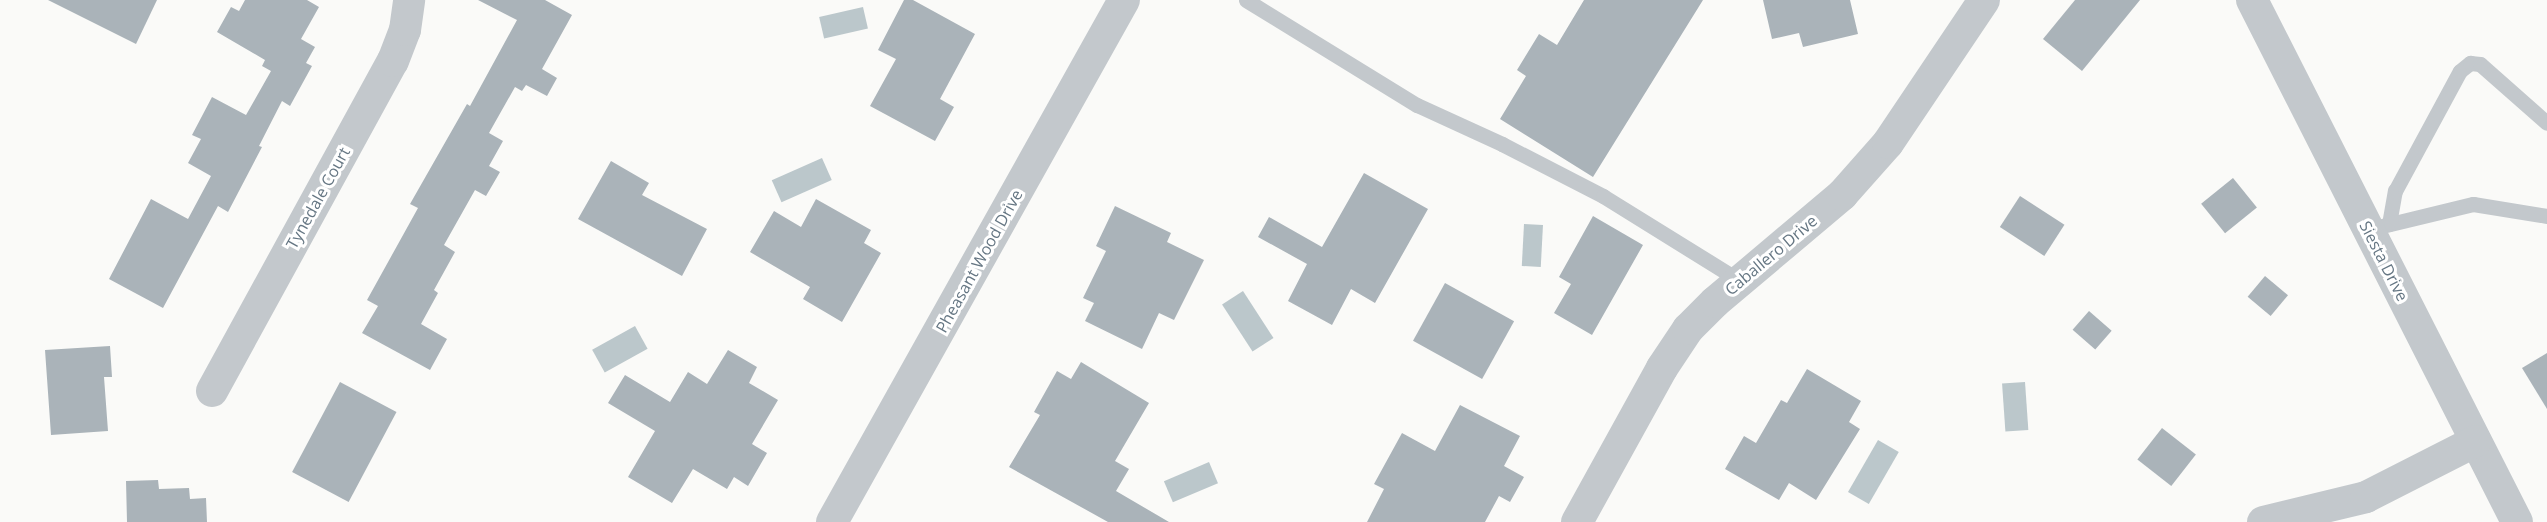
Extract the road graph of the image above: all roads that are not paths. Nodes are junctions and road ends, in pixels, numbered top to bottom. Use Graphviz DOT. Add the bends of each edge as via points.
graph roads {
  1 [pos="410,0"];
  2 [pos="1124,0"];
  3 [pos="1246,0"];
  4 [pos="1984,0"];
  5 [pos="2252,0"];
  6 [pos="2547,123"];
  7 [pos="2547,216"];
  8 [pos="2378,227"];
  9 [pos="1740,281"];
  10 [pos="212,391"];
  11 [pos="2476,441"];
  12 [pos="832,522"];
  13 [pos="1577,522"];
  14 [pos="2263,522"];
  15 [pos="2517,522"];
  1 -- 10 [label="street, Tynedale Court" via="405,30 393,61"];
  2 -- 12 [label="street, Pheasant Wood Drive"];
  3 -- 9 [label="lane" via="1417,105 1603,196"];
  4 -- 9 [label="street, Caballero Drive" via="1888,143 1842,195"];
  5 -- 8 [label="street, Siesta Drive"];
  6 -- 8 [label="lane" via="2480,64 2470,63 2460,71"];
  7 -- 8 [label="lane" via="2473,204"];
  8 -- 11 [label="street, Siesta Drive"];
  9 -- 13 [label="street, Caballero Drive" via="1688,329 1662,368"];
  11 -- 14 [label="street" via="2366,497"];
  11 -- 15 [label="street, Siesta Drive"];
}
